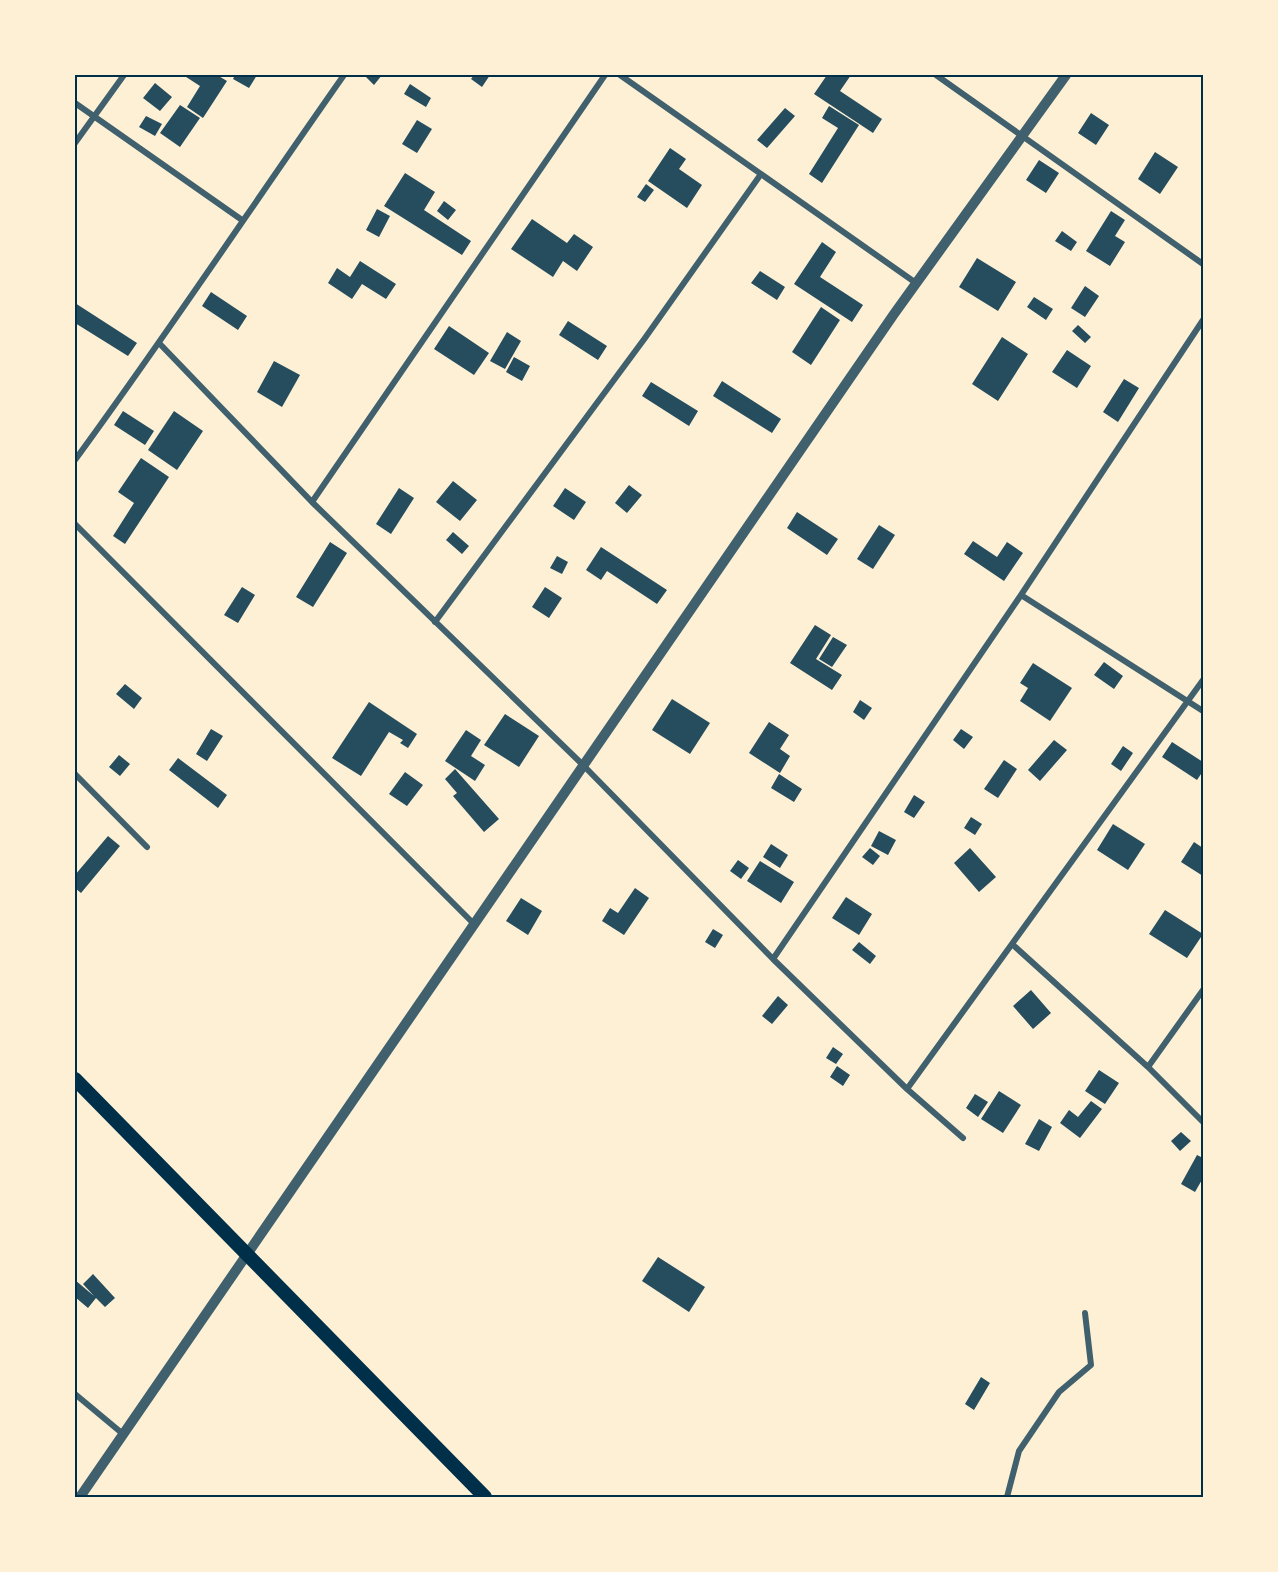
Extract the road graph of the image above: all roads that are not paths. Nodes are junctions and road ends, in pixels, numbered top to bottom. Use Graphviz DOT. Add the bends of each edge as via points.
graph roads {
  1 [pos="124,75"];
  2 [pos="344,75"];
  3 [pos="605,75"];
  4 [pos="620,75"];
  5 [pos="936,75"];
  6 [pos="1065,75"];
  7 [pos="75,103"];
  8 [pos="94,117"];
  9 [pos="1022,136"];
  10 [pos="75,143"];
  11 [pos="761,174"];
  12 [pos="242,220"];
  13 [pos="1203,264"];
  14 [pos="916,283"];
  15 [pos="1203,320"];
  16 [pos="160,344"];
  17 [pos="75,460"];
  18 [pos="312,502"];
  19 [pos="75,524"];
  20 [pos="1021,595"];
  21 [pos="435,622"];
  22 [pos="1203,680"];
  23 [pos="1188,700"];
  24 [pos="1203,711"];
  25 [pos="583,765"];
  26 [pos="75,774"];
  27 [pos="147,848"];
  28 [pos="474,924"];
  29 [pos="1012,944"];
  30 [pos="773,959"];
  31 [pos="1203,990"];
  32 [pos="1148,1067"];
  33 [pos="75,1079"];
  34 [pos="907,1089"];
  35 [pos="1203,1122"];
  36 [pos="963,1138"];
  37 [pos="247,1253"];
  38 [pos="1085,1313"];
  39 [pos="75,1394"];
  40 [pos="123,1434"];
  41 [pos="80,1497"];
  42 [pos="485,1497"];
  43 [pos="1007,1497"];
  1 -- 8 [label="street"];
  2 -- 12 [label="street"];
  3 -- 18 [label="street"];
  4 -- 11 [label="street"];
  5 -- 9 [label="street"];
  6 -- 9 [label="street"];
  7 -- 8 [label="street"];
  8 -- 10 [label="street"];
  8 -- 12 [label="street"];
  9 -- 13 [label="street"];
  9 -- 14 [label="street"];
  11 -- 14 [label="street"];
  11 -- 21 [label="street"];
  12 -- 16 [label="street"];
  14 -- 25 [label="street"];
  15 -- 20 [label="street"];
  16 -- 17 [label="street"];
  16 -- 18 [label="street"];
  18 -- 21 [label="street"];
  19 -- 28 [label="street"];
  20 -- 23 [label="street"];
  20 -- 30 [label="street"];
  21 -- 25 [label="street"];
  22 -- 23 [label="street"];
  23 -- 24 [label="street"];
  23 -- 29 [label="street"];
  25 -- 28 [label="street"];
  25 -- 30 [label="street"];
  26 -- 27 [label="street"];
  28 -- 37 [label="street"];
  29 -- 32 [label="street"];
  29 -- 34 [label="street"];
  30 -- 34 [label="street"];
  31 -- 32 [label="street"];
  32 -- 35 [label="street"];
  33 -- 37 [label="main road"];
  34 -- 36 [label="street"];
  37 -- 40 [label="street"];
  37 -- 42 [label="main road"];
  38 -- 43 [label="street" via="1091,1365 1059,1392 1019,1450"];
  39 -- 40 [label="street"];
  40 -- 41 [label="street"];
}
